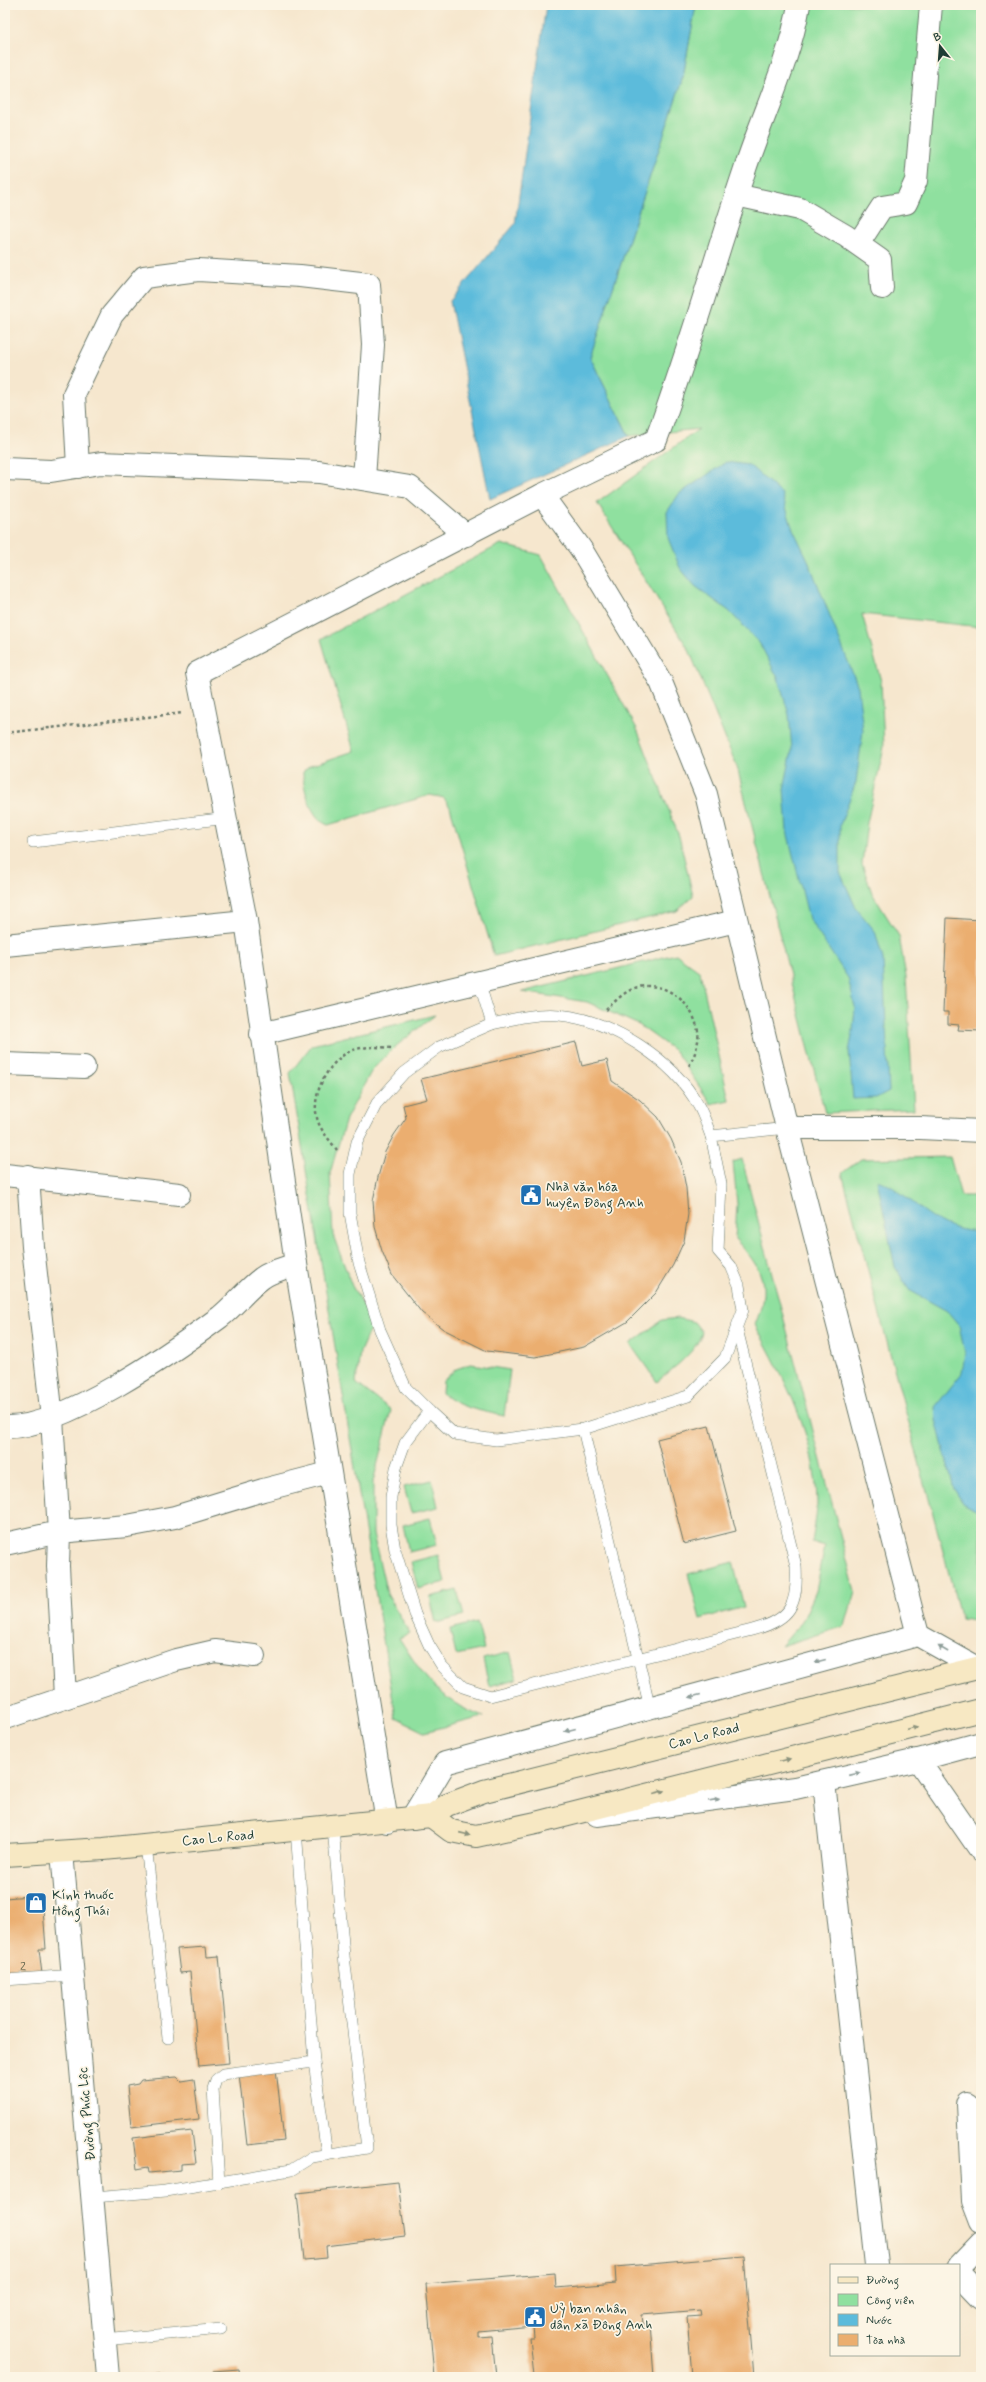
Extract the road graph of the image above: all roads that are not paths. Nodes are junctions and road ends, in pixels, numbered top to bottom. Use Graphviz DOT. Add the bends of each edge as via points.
graph roads {
  1 [pos="799,5"];
  2 [pos="931,5"];
  3 [pos="736,194"];
  4 [pos="858,244"];
  5 [pos="882,288"];
  6 [pos="78,467"];
  7 [pos="5,469"];
  8 [pos="364,479"];
  9 [pos="542,495"];
  10 [pos="466,535"];
  11 [pos="227,818"];
  12 [pos="33,842"];
  13 [pos="246,921"];
  14 [pos="736,921"];
  15 [pos="5,944"];
  16 [pos="479,982"];
  17 [pos="492,1024"];
  18 [pos="261,1034"];
  19 [pos="5,1064"];
  20 [pos="84,1067"];
  21 [pos="787,1128"];
  22 [pos="981,1131"];
  23 [pos="712,1136"];
  24 [pos="5,1175"];
  25 [pos="28,1176"];
  26 [pos="179,1194"];
  27 [pos="296,1264"];
  28 [pos="737,1329"];
  29 [pos="429,1411"];
  30 [pos="52,1418"];
  31 [pos="5,1427"];
  32 [pos="583,1429"];
  33 [pos="329,1473"];
  34 [pos="59,1532"];
  35 [pos="5,1544"];
  36 [pos="918,1634"];
  37 [pos="254,1656"];
  38 [pos="639,1659"];
  39 [pos="979,1668"];
  40 [pos="65,1697"];
  41 [pos="650,1708"];
  42 [pos="981,1710"];
  43 [pos="5,1718"];
  44 [pos="981,1743"];
  45 [pos="918,1760"];
  46 [pos="824,1782"];
  47 [pos="422,1817"];
  48 [pos="387,1822"];
  49 [pos="536,1823"];
  50 [pos="332,1827"];
  51 [pos="296,1830"];
  52 [pos="146,1845"];
  53 [pos="981,1851"];
  54 [pos="62,1852"];
  55 [pos="5,1855"];
  56 [pos="74,1975"];
  57 [pos="5,1980"];
  58 [pos="168,2038"];
  59 [pos="314,2062"];
  60 [pos="968,2104"];
  61 [pos="327,2155"];
  62 [pos="219,2183"];
  63 [pos="94,2197"];
  64 [pos="981,2222"];
  65 [pos="981,2243"];
  66 [pos="876,2264"];
  67 [pos="960,2265"];
  68 [pos="960,2275"];
  69 [pos="981,2297"];
  70 [pos="221,2329"];
  71 [pos="104,2340"];
  72 [pos="108,2377"];
  1 -- 3 [label="street" via="785,62"];
  2 -- 4 [label="street" via="916,181 906,203 882,207"];
  3 -- 4 [label="street" via="800,209"];
  3 -- 9 [label="street" via="656,440"];
  4 -- 5 [label="street" via="880,260"];
  6 -- 7 [label="street" via="51,472"];
  6 -- 8 [label="street" via="101,463 319,472"];
  6 -- 8 [label="street" via="74,394 112,315 144,277 198,270 300,276 369,284 373,345"];
  8 -- 10 [label="street" via="410,487"];
  9 -- 10 [label="street"];
  9 -- 14 [label="street" via="581,548 661,682 706,794"];
  10 -- 11 [label="street" via="197,673"];
  11 -- 12 [label="lane"];
  11 -- 13 [label="street"];
  13 -- 15 [label="street"];
  13 -- 18 [label="street"];
  14 -- 16 [label="street"];
  14 -- 21 [label="street"];
  16 -- 17 [label="lane"];
  16 -- 18 [label="street"];
  17 -- 23 [label="lane" via="515,1018 558,1015 584,1020 631,1038 672,1071 698,1104"];
  17 -- 29 [label="lane" via="439,1047 404,1073 378,1102 357,1142 350,1174 350,1213 359,1263 380,1330 406,1388"];
  18 -- 27 [label="street"];
  19 -- 20 [label="street"];
  21 -- 22 [label="street" via="920,1128"];
  21 -- 23 [label="lane"];
  21 -- 36 [label="street"];
  23 -- 28 [label="lane" via="721,1184 718,1251 731,1266 739,1285 743,1310"];
  24 -- 25 [label="street"];
  25 -- 26 [label="street"];
  25 -- 30 [label="street" via="33,1247"];
  27 -- 30 [label="street" via="262,1277 235,1305 189,1340 137,1373"];
  27 -- 33 [label="street"];
  28 -- 32 [label="lane" via="725,1358 688,1396"];
  28 -- 38 [label="lane" via="796,1566 797,1589 794,1602 785,1616 772,1625"];
  29 -- 32 [label="lane" via="454,1434 496,1440"];
  29 -- 38 [label="lane" via="405,1443 391,1497 391,1525 395,1550 415,1614 428,1645 442,1666 463,1687 490,1696"];
  30 -- 31 [label="street"];
  30 -- 34 [label="street"];
  32 -- 38 [label="lane"];
  33 -- 34 [label="street" via="175,1517 127,1526"];
  33 -- 48 [label="street"];
  34 -- 35 [label="street"];
  34 -- 40 [label="street" via="58,1566"];
  39 -- 36 [label="street, one-way"];
  36 -- 41 [label="street, one-way"];
  37 -- 40 [label="street" via="215,1651 176,1660"];
  38 -- 41 [label="lane"];
  39 -- 47 [label="main road, Cao Lo Road" via="484,1791"];
  40 -- 43 [label="street"];
  41 -- 47 [label="street, one-way" via="445,1763"];
  49 -- 42 [label="main road, one-way"];
  44 -- 45 [label="street"];
  46 -- 45 [label="street, one-way"];
  45 -- 53 [label="street"];
  49 -- 46 [label="street, one-way" via="703,1802"];
  46 -- 66 [label="street"];
  47 -- 48 [label="main road, Cao Lo Road"];
  47 -- 49 [label="main road, one-way" via="451,1831 476,1836"];
  48 -- 50 [label="main road, Cao Lo Road"];
  50 -- 51 [label="main road, Cao Lo Road"];
  50 -- 61 [label="lane" via="344,1956 367,2148"];
  51 -- 52 [label="main road, Cao Lo Road"];
  51 -- 59 [label="lane"];
  52 -- 54 [label="main road, Cao Lo Road"];
  52 -- 58 [label="lane"];
  54 -- 55 [label="main road, Cao Lo Road"];
  54 -- 56 [label="street, Đường Phúc Lộc"];
  56 -- 57 [label="lane"];
  56 -- 63 [label="street, Đường Phúc Lộc"];
  59 -- 61 [label="lane"];
  59 -- 62 [label="lane" via="223,2074 216,2080 213,2089"];
  60 -- 64 [label="street" via="973,2201"];
  61 -- 62 [label="lane" via="312,2157 291,2170"];
  62 -- 63 [label="lane"];
  63 -- 71 [label="street, Đường Phúc Lộc"];
  65 -- 67 [label="street"];
  68 -- 69 [label="street"];
  70 -- 71 [label="lane"];
  71 -- 72 [label="street, Đường Phúc Lộc"];
}
